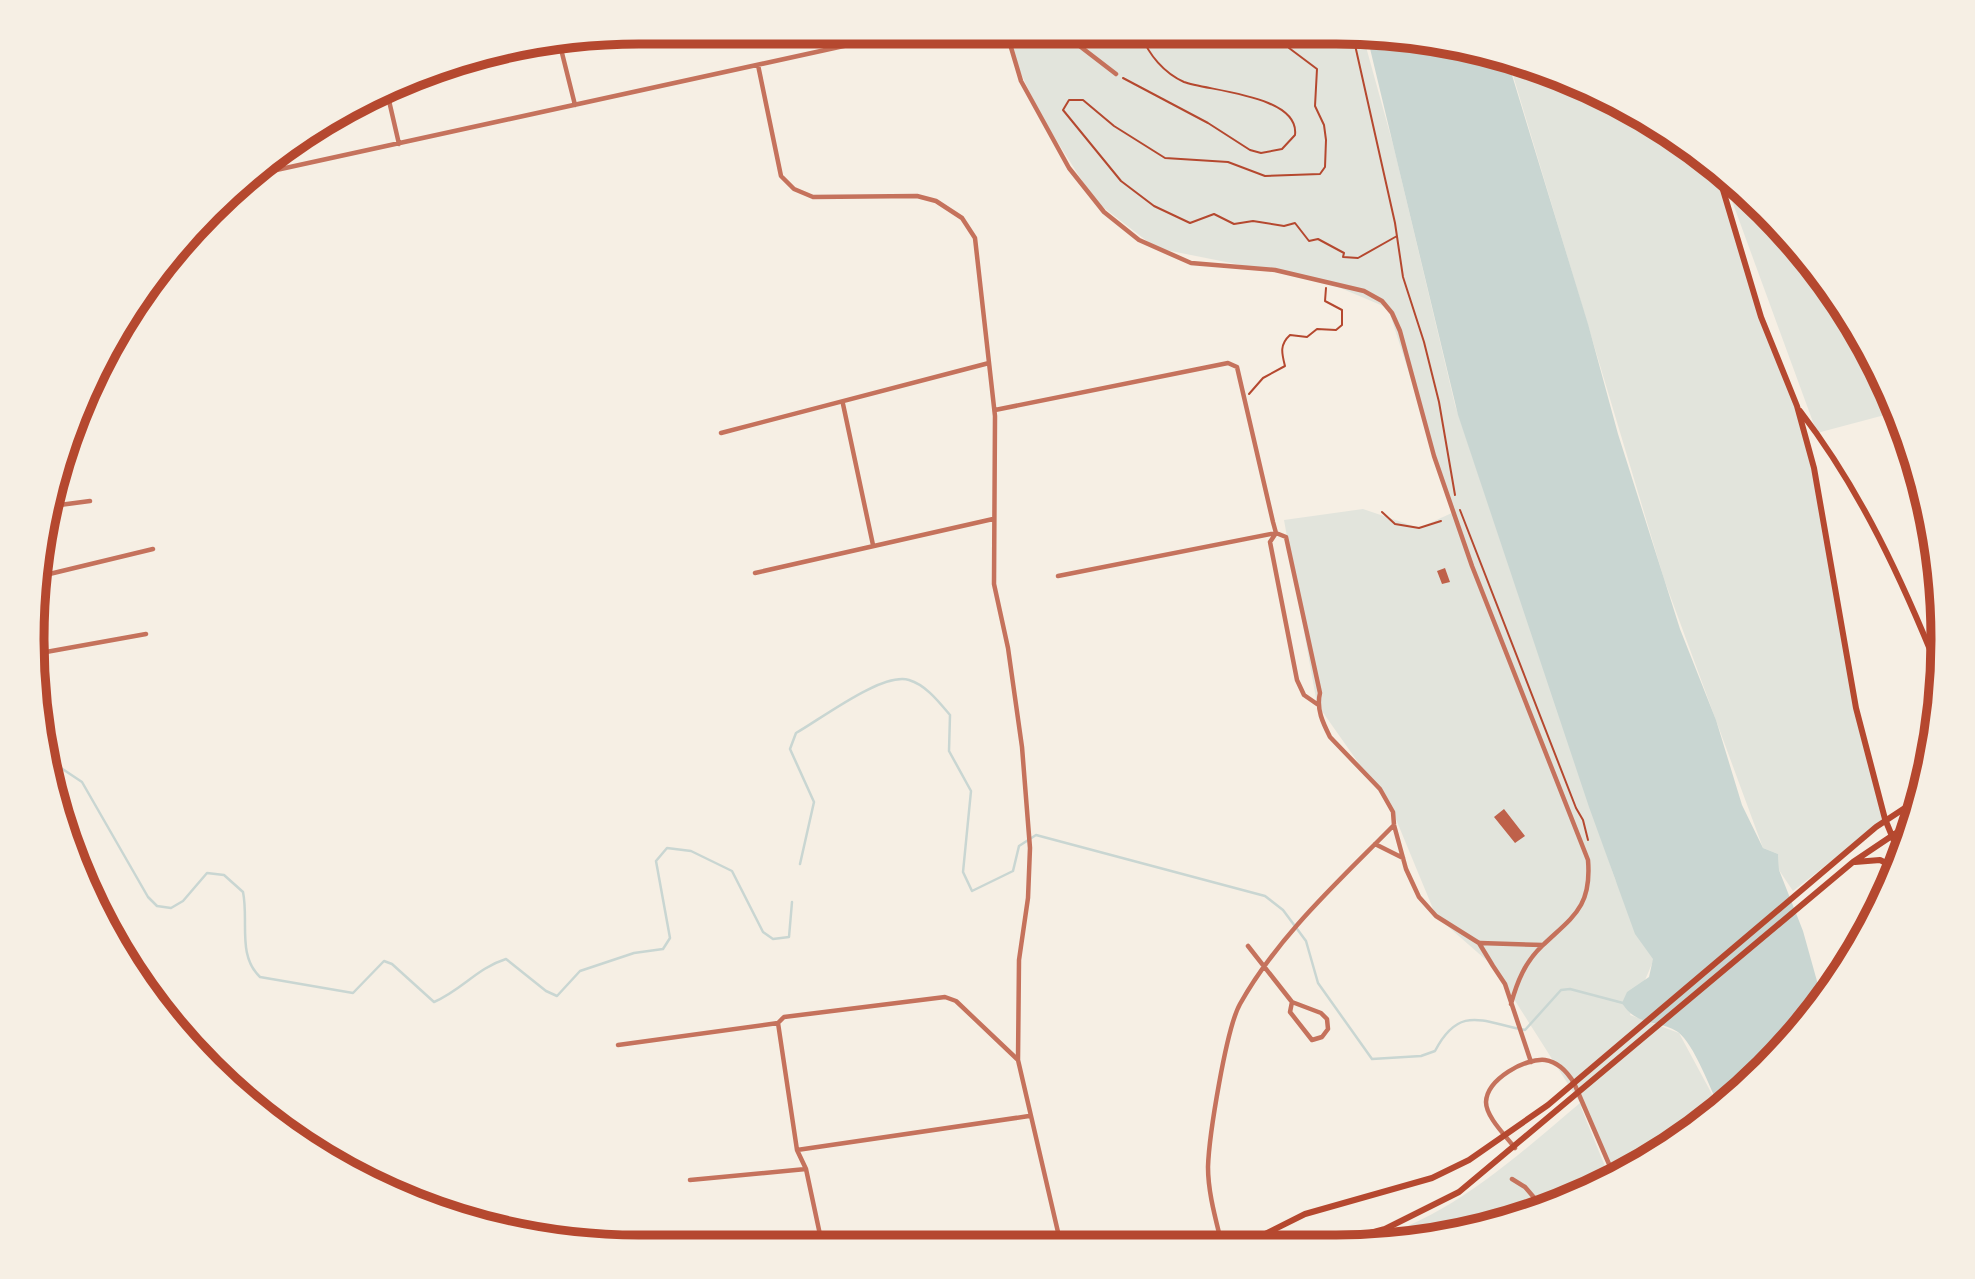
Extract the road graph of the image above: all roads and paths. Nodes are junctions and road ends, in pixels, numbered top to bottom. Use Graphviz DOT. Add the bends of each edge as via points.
graph roads {
  1 [pos="852,44"];
  2 [pos="1010,44"];
  3 [pos="1076,44"];
  4 [pos="1146,44"];
  5 [pos="1288,44"];
  6 [pos="1355,44"];
  7 [pos="561,49"];
  8 [pos="758,65"];
  9 [pos="1116,74"];
  10 [pos="389,99"];
  11 [pos="575,105"];
  12 [pos="398,144"];
  13 [pos="272,171"];
  14 [pos="1722,187"];
  15 [pos="1397,236"];
  16 [pos="1326,282"];
  17 [pos="989,363"];
  18 [pos="1245,396"];
  19 [pos="843,404"];
  20 [pos="1797,407"];
  21 [pos="995,410"];
  22 [pos="721,433"];
  23 [pos="1455,500"];
  24 [pos="90,501"];
  25 [pos="59,505"];
  26 [pos="1460,510"];
  27 [pos="1382,512"];
  28 [pos="993,519"];
  29 [pos="1441,521"];
  30 [pos="1276,533"];
  31 [pos="873,545"];
  32 [pos="153,549"];
  33 [pos="755,573"];
  34 [pos="48,574"];
  35 [pos="1058,576"];
  36 [pos="146,634"];
  37 [pos="44,644"];
  38 [pos="1931,652"];
  39 [pos="1317,704"];
  40 [pos="1908,805"];
  41 [pos="1885,819"];
  42 [pos="1394,825"];
  43 [pos="1901,829"];
  44 [pos="1892,834"];
  45 [pos="1895,843"];
  46 [pos="1375,844"];
  47 [pos="1586,844"];
  48 [pos="1403,858"];
  49 [pos="1853,862"];
  50 [pos="1887,864"];
  51 [pos="1479,943"];
  52 [pos="1543,945"];
  53 [pos="1248,946"];
  54 [pos="1264,968"];
  55 [pos="1292,1002"];
  56 [pos="1511,1004"];
  57 [pos="778,1023"];
  58 [pos="618,1045"];
  59 [pos="1018,1060"];
  60 [pos="1531,1062"];
  61 [pos="1029,1116"];
  62 [pos="1505,1135"];
  63 [pos="1515,1148"];
  64 [pos="797,1150"];
  65 [pos="1611,1167"];
  66 [pos="806,1169"];
  67 [pos="1511,1179"];
  68 [pos="690,1180"];
  69 [pos="1536,1200"];
  70 [pos="1366,1234"];
  71 [pos="820,1235"];
  72 [pos="1059,1235"];
  73 [pos="1220,1235"];
  74 [pos="1262,1235"];
  1 -- 8 [label="street"];
  2 -- 16 [label="street" via="1021,81 1069,169 1104,212 1139,240 1191,263 1267,269"];
  3 -- 9 [label="street"];
  4 -- 9 [label="path" via="1157,62 1178,79 1242,93 1283,112 1296,129 1289,144 1274,152 1250,150"];
  5 -- 15 [label="path" via="1317,69 1315,106 1326,140 1325,167 1320,174 1265,176 1228,162 1165,158 1083,100 1069,100 1063,110 1121,181 1154,206 1190,223 1214,214 1234,224 1295,223 1309,241 1318,239 1344,253 1343,257 1358,258"];
  6 -- 15 [label="path"];
  7 -- 11 [label="street"];
  8 -- 11 [label="street"];
  8 -- 17 [label="street" via="781,176 794,189 820,198 926,198 954,211 969,228 975,238"];
  10 -- 12 [label="street"];
  11 -- 12 [label="street"];
  12 -- 13 [label="street"];
  14 -- 20 [label="main road" via="1761,317"];
  15 -- 23 [label="path" via="1403,277 1439,402"];
  16 -- 18 [label="path" via="1325,301 1342,310 1342,325 1336,330 1317,329 1307,337 1290,335 1281,351 1285,366 1263,378 1254,392"];
  16 -- 52 [label="street" via="1374,296 1396,320 1434,456 1472,566 1588,860 1583,905 1570,923"];
  17 -- 19 [label="street"];
  17 -- 21 [label="street"];
  18 -- 21 [label="street" via="1240,371 1228,363"];
  18 -- 30 [label="street"];
  19 -- 22 [label="street"];
  19 -- 31 [label="street"];
  20 -- 38 [label="main road" via="1884,543"];
  20 -- 41 [label="main road" via="1826,522 1857,708"];
  21 -- 28 [label="street"];
  24 -- 25 [label="street"];
  26 -- 47 [label="path" via="1583,820"];
  27 -- 29 [label="path" via="1395,524 1419,528"];
  28 -- 31 [label="street"];
  28 -- 59 [label="street" via="994,584 1022,747 1030,848 1019,960"];
  30 -- 35 [label="street"];
  30 -- 39 [label="street" via="1286,537 1320,693"];
  30 -- 39 [label="street" via="1269,542 1297,680 1304,695"];
  31 -- 33 [label="street"];
  32 -- 34 [label="street"];
  36 -- 37 [label="street" via="46,652"];
  39 -- 42 [label="street" via="1331,737 1380,789 1393,812"];
  40 -- 41 [label="main road"];
  41 -- 44 [label="main road"];
  41 -- 62 [label="main road" via="1548,1105"];
  42 -- 46 [label="street"];
  42 -- 48 [label="street"];
  43 -- 44 [label="main road"];
  44 -- 45 [label="main road"];
  44 -- 49 [label="main road"];
  46 -- 48 [label="street"];
  46 -- 54 [label="street" via="1303,918"];
  48 -- 51 [label="street" via="1419,897 1436,916"];
  49 -- 50 [label="main road"];
  49 -- 63 [label="main road"];
  51 -- 52 [label="street"];
  51 -- 56 [label="street"];
  52 -- 56 [label="street" via="1527,964"];
  53 -- 54 [label="street"];
  54 -- 55 [label="street"];
  54 -- 73 [label="street" via="1233,1019 1212,1135 1208,1168"];
  55 -- 55 [label="street" via="1290,1012 1304,1033 1312,1040 1322,1037 1328,1029 1327,1019"];
  56 -- 60 [label="street"];
  57 -- 58 [label="street"];
  57 -- 59 [label="street" via="784,1017 950,998"];
  57 -- 64 [label="street"];
  59 -- 61 [label="street"];
  60 -- 62 [label="street" via="1507,1073 1486,1101 1488,1112"];
  60 -- 65 [label="street" via="1545,1060 1566,1071"];
  61 -- 64 [label="street"];
  61 -- 72 [label="street"];
  62 -- 63 [label="street"];
  62 -- 74 [label="main road" via="1432,1178 1305,1213"];
  63 -- 70 [label="main road" via="1433,1208"];
  64 -- 66 [label="street"];
  66 -- 68 [label="street"];
  66 -- 71 [label="street"];
  67 -- 69 [label="street"];
}
